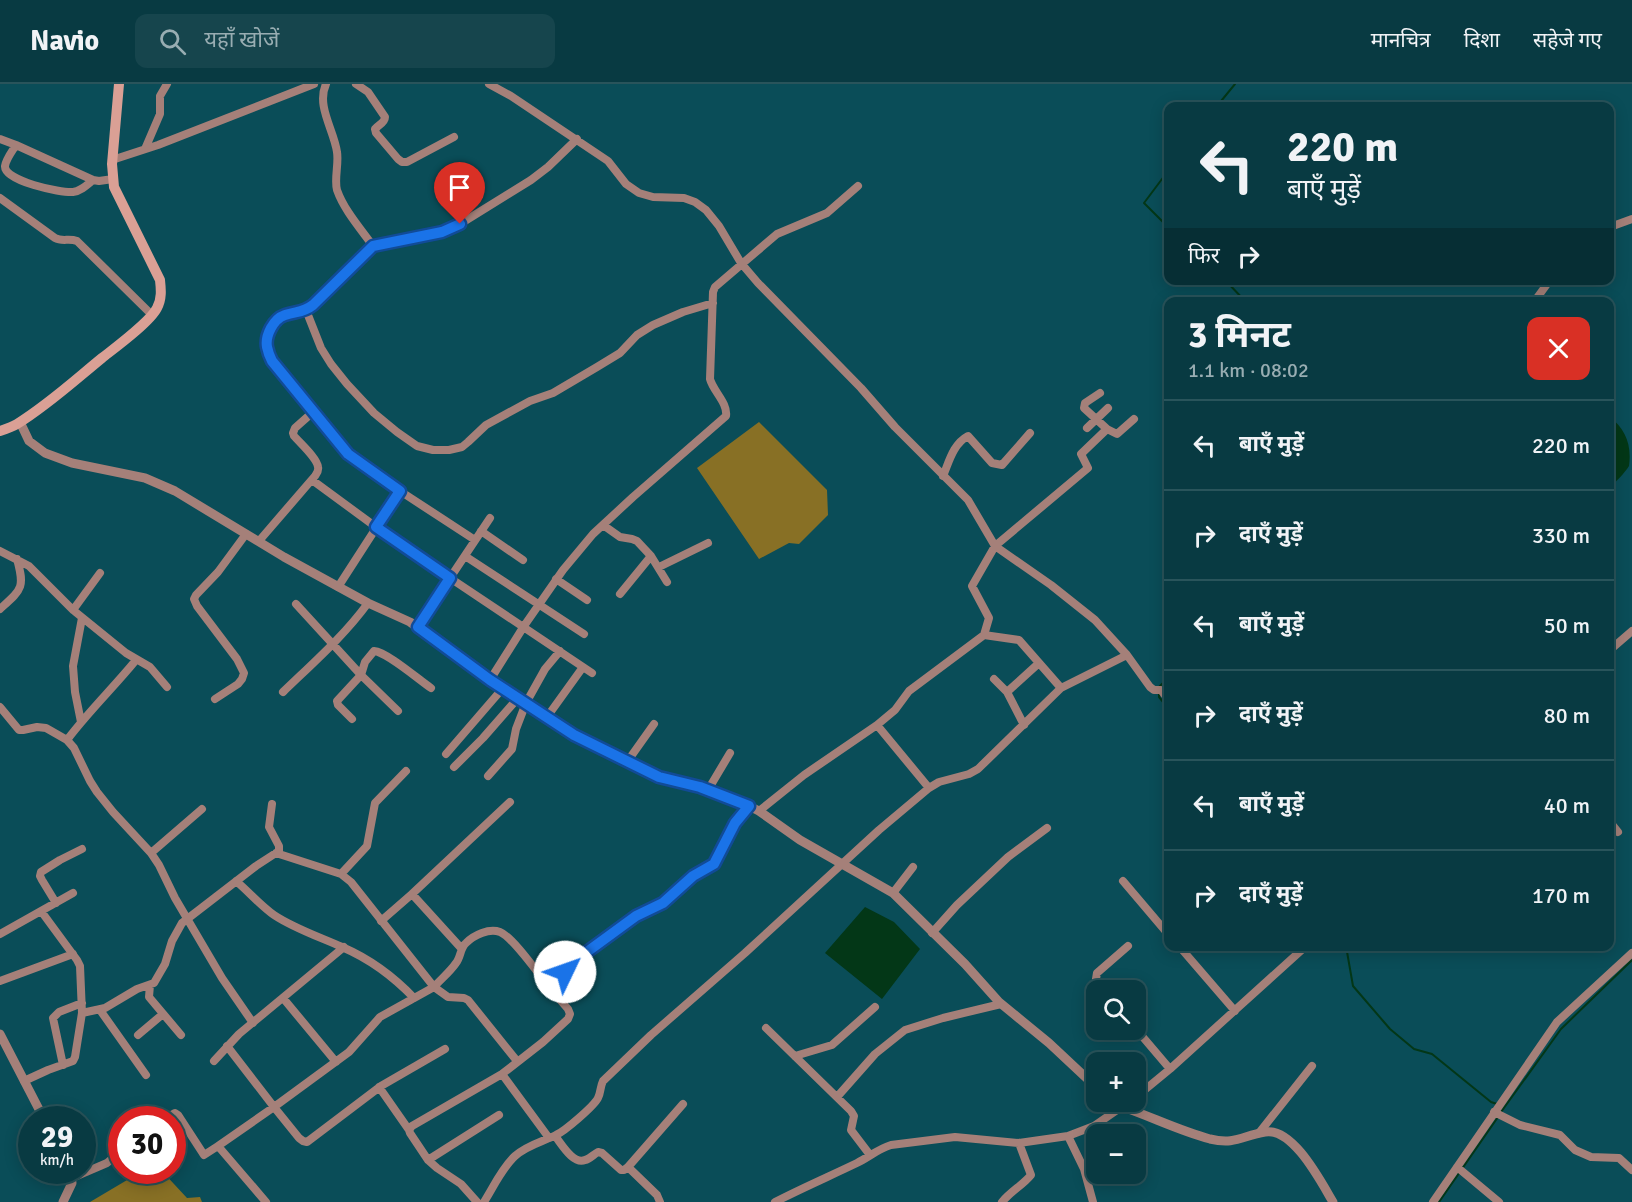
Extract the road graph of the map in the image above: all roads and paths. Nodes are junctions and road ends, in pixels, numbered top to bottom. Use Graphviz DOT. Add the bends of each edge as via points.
graph roads {
  1 [pos="119,84"];
  2 [pos="167,84"];
  3 [pos="314,84"];
  4 [pos="326,84"];
  5 [pos="356,84"];
  6 [pos="489,84"];
  7 [pos="454,137"];
  8 [pos="0,139"];
  9 [pos="577,139"];
  10 [pos="16,145"];
  11 [pos="145,149"];
  12 [pos="112,160"];
  13 [pos="113,179"];
  14 [pos="93,180"];
  15 [pos="858,186"];
  16 [pos="0,198"];
  17 [pos="1632,219"];
  18 [pos="1614,226"];
  19 [pos="373,246"];
  20 [pos="741,263"];
  21 [pos="713,303"];
  22 [pos="306,310"];
  23 [pos="152,315"];
  24 [pos="1100,393"];
  25 [pos="1108,408"];
  26 [pos="313,412"];
  27 [pos="1095,419"];
  28 [pos="1134,419"];
  29 [pos="20,422"];
  30 [pos="1107,429"];
  31 [pos="0,431"];
  32 [pos="1030,432"];
  33 [pos="1097,439"];
  34 [pos="943,476"];
  35 [pos="312,480"];
  36 [pos="400,491"];
  37 [pos="490,518"];
  38 [pos="603,525"];
  39 [pos="376,527"];
  40 [pos="481,531"];
  41 [pos="246,534"];
  42 [pos="476,540"];
  43 [pos="259,541"];
  44 [pos="708,543"];
  45 [pos="995,546"];
  46 [pos="0,551"];
  47 [pos="465,556"];
  48 [pos="651,556"];
  49 [pos="17,559"];
  50 [pos="523,560"];
  51 [pos="659,567"];
  52 [pos="100,573"];
  53 [pos="450,578"];
  54 [pos="556,579"];
  55 [pos="667,582"];
  56 [pos="338,587"];
  57 [pos="620,594"];
  58 [pos="587,600"];
  59 [pos="368,603"];
  60 [pos="296,604"];
  61 [pos="538,605"];
  62 [pos="0,609"];
  63 [pos="73,610"];
  64 [pos="81,618"];
  65 [pos="524,626"];
  66 [pos="418,627"];
  67 [pos="1632,631"];
  68 [pos="584,634"];
  69 [pos="984,634"];
  70 [pos="334,644"];
  71 [pos="1614,647"];
  72 [pos="560,651"];
  73 [pos="1126,656"];
  74 [pos="136,660"];
  75 [pos="1039,663"];
  76 [pos="583,667"];
  77 [pos="592,673"];
  78 [pos="361,675"];
  79 [pos="994,679"];
  80 [pos="490,680"];
  81 [pos="167,687"];
  82 [pos="431,688"];
  83 [pos="503,688"];
  84 [pos="1061,688"];
  85 [pos="283,692"];
  86 [pos="1007,692"];
  87 [pos="1164,696"];
  88 [pos="215,699"];
  89 [pos="522,701"];
  90 [pos="0,707"];
  91 [pos="398,711"];
  92 [pos="547,717"];
  93 [pos="352,719"];
  94 [pos="81,722"];
  95 [pos="654,724"];
  96 [pos="1024,724"];
  97 [pos="877,725"];
  98 [pos="67,740"];
  99 [pos="730,753"];
  100 [pos="446,754"];
  101 [pos="627,762"];
  102 [pos="454,767"];
  103 [pos="406,771"];
  104 [pos="488,776"];
  105 [pos="929,788"];
  106 [pos="708,790"];
  107 [pos="510,802"];
  108 [pos="273,804"];
  109 [pos="749,806"];
  110 [pos="202,809"];
  111 [pos="759,811"];
  112 [pos="1614,827"];
  113 [pos="1047,828"];
  114 [pos="1618,832"];
  115 [pos="82,849"];
  116 [pos="151,853"];
  117 [pos="276,853"];
  118 [pos="841,864"];
  119 [pos="913,867"];
  120 [pos="341,874"];
  121 [pos="236,881"];
  122 [pos="1123,881"];
  123 [pos="73,893"];
  124 [pos="893,893"];
  125 [pos="412,894"];
  126 [pos="56,903"];
  127 [pos="41,911"];
  128 [pos="188,918"];
  129 [pos="381,921"];
  130 [pos="1164,929"];
  131 [pos="932,933"];
  132 [pos="0,934"];
  133 [pos="1128,946"];
  134 [pos="344,948"];
  135 [pos="461,948"];
  136 [pos="1183,951"];
  137 [pos="1301,951"];
  138 [pos="1632,953"];
  139 [pos="73,954"];
  140 [pos="1097,980"];
  141 [pos="0,981"];
  142 [pos="150,985"];
  143 [pos="434,987"];
  144 [pos="549,987"];
  145 [pos="283,998"];
  146 [pos="414,998"];
  147 [pos="82,1003"];
  148 [pos="1001,1004"];
  149 [pos="875,1007"];
  150 [pos="100,1010"];
  151 [pos="1235,1011"];
  152 [pos="82,1013"];
  153 [pos="163,1014"];
  154 [pos="253,1023"];
  155 [pos="766,1028"];
  156 [pos="0,1034"];
  157 [pos="138,1035"];
  158 [pos="180,1035"];
  159 [pos="1145,1040"];
  160 [pos="227,1046"];
  161 [pos="445,1049"];
  162 [pos="795,1056"];
  163 [pos="214,1061"];
  164 [pos="517,1061"];
  165 [pos="336,1062"];
  166 [pos="63,1065"];
  167 [pos="1312,1066"];
  168 [pos="1170,1069"];
  169 [pos="502,1074"];
  170 [pos="146,1075"];
  171 [pos="1086,1078"];
  172 [pos="24,1081"];
  173 [pos="379,1087"];
  174 [pos="1146,1088"];
  175 [pos="837,1097"];
  176 [pos="683,1104"];
  177 [pos="37,1106"];
  178 [pos="274,1107"];
  179 [pos="1111,1112"];
  180 [pos="1144,1112"];
  181 [pos="1494,1112"];
  182 [pos="499,1115"];
  183 [pos="186,1127"];
  184 [pos="409,1130"];
  185 [pos="1259,1133"];
  186 [pos="1068,1136"];
  187 [pos="552,1137"];
  188 [pos="1019,1143"];
  189 [pos="218,1146"];
  190 [pos="865,1158"];
  191 [pos="428,1160"];
  192 [pos="628,1167"];
  193 [pos="1457,1167"];
  194 [pos="1632,1170"];
  195 [pos="71,1184"];
  196 [pos="63,1202"];
  197 [pos="266,1202"];
  198 [pos="477,1202"];
  199 [pos="484,1202"];
  200 [pos="660,1202"];
  201 [pos="775,1202"];
  202 [pos="1002,1202"];
  203 [pos="1093,1202"];
  204 [pos="1333,1202"];
  205 [pos="1433,1202"];
  206 [pos="1499,1202"];
  1 -- 12 [label="main road"];
  2 -- 11 [label="street"];
  3 -- 11 [label="street"];
  4 -- 19 [label="street" via="322,98 336,147 338,191"];
  5 -- 7 [label="street" via="368,92 385,117 376,133 402,162"];
  6 -- 9 [label="street"];
  8 -- 10 [label="street"];
  9 -- 19 [label="street" via="540,173 460,224 442,232"];
  9 -- 20 [label="street" via="608,161 626,184 639,193 684,198 706,210"];
  10 -- 14 [label="street"];
  10 -- 14 [label="street" via="5,169 34,186 76,191"];
  11 -- 12 [label="street"];
  12 -- 13 [label="main road"];
  13 -- 14 [label="street"];
  13 -- 23 [label="main road" via="160,280 160,301"];
  15 -- 20 [label="street" via="827,213 777,234"];
  16 -- 23 [label="street" via="60,241 77,241"];
  17 -- 18 [label="street"];
  19 -- 22 [label="street"];
  20 -- 21 [label="street" via="715,287"];
  20 -- 34 [label="street"];
  21 -- 22 [label="street" via="653,325 605,363 486,425 462,447 449,450 417,446 374,413 330,364"];
  21 -- 38 [label="street" via="710,379 726,416"];
  22 -- 26 [label="street" via="279,318 266,339 272,361"];
  23 -- 29 [label="main road"];
  24 -- 27 [label="street" via="1084,408"];
  25 -- 27 [label="street"];
  26 -- 35 [label="street" via="293,433 318,466"];
  26 -- 36 [label="street" via="348,454"];
  27 -- 30 [label="street"];
  27 -- 33 [label="street" via="1083,427"];
  28 -- 30 [label="street" via="1117,434"];
  29 -- 31 [label="main road"];
  29 -- 41 [label="street" via="29,441 52,456 159,483"];
  30 -- 33 [label="street"];
  32 -- 34 [label="street" via="1002,465 992,463 973,440 964,438 950,456"];
  33 -- 45 [label="street" via="1081,454 1088,468"];
  34 -- 45 [label="street" via="968,500"];
  35 -- 39 [label="street"];
  35 -- 43 [label="street"];
  36 -- 39 [label="street"];
  36 -- 42 [label="street"];
  37 -- 40 [label="street"];
  38 -- 48 [label="street" via="620,537 637,542"];
  38 -- 54 [label="street"];
  39 -- 53 [label="street"];
  39 -- 56 [label="street"];
  40 -- 42 [label="street"];
  40 -- 50 [label="street"];
  41 -- 43 [label="street"];
  41 -- 88 [label="street" via="194,599 244,673 238,684"];
  42 -- 47 [label="street"];
  43 -- 56 [label="street"];
  44 -- 51 [label="street"];
  45 -- 69 [label="street" via="972,586 989,618"];
  45 -- 73 [label="street" via="1095,620"];
  46 -- 49 [label="street"];
  47 -- 53 [label="street"];
  47 -- 61 [label="street"];
  48 -- 51 [label="street"];
  48 -- 57 [label="street"];
  49 -- 62 [label="street" via="21,588"];
  49 -- 63 [label="street" via="36,572"];
  51 -- 55 [label="street"];
  52 -- 63 [label="street"];
  53 -- 65 [label="street"];
  53 -- 66 [label="street"];
  54 -- 58 [label="street"];
  54 -- 61 [label="street"];
  56 -- 59 [label="street"];
  59 -- 66 [label="street"];
  59 -- 70 [label="street"];
  60 -- 70 [label="street"];
  61 -- 65 [label="street"];
  61 -- 68 [label="street"];
  63 -- 64 [label="street"];
  64 -- 74 [label="street"];
  64 -- 94 [label="street" via="73,666"];
  65 -- 72 [label="street"];
  65 -- 80 [label="street"];
  66 -- 80 [label="street"];
  67 -- 71 [label="street"];
  69 -- 75 [label="street" via="1019,640"];
  69 -- 97 [label="street" via="909,691"];
  70 -- 78 [label="street"];
  70 -- 85 [label="street"];
  72 -- 76 [label="street"];
  72 -- 89 [label="street"];
  73 -- 84 [label="street"];
  73 -- 87 [label="street"];
  74 -- 81 [label="street" via="150,667"];
  74 -- 94 [label="street"];
  75 -- 84 [label="street"];
  75 -- 86 [label="street"];
  76 -- 77 [label="street"];
  76 -- 92 [label="street"];
  78 -- 82 [label="street" via="365,662 378,651"];
  78 -- 91 [label="street"];
  78 -- 93 [label="street" via="337,701"];
  79 -- 86 [label="street"];
  80 -- 83 [label="street"];
  83 -- 89 [label="street"];
  83 -- 100 [label="street"];
  84 -- 96 [label="street"];
  86 -- 96 [label="street"];
  89 -- 92 [label="street"];
  89 -- 102 [label="street"];
  89 -- 104 [label="street" via="512,749"];
  90 -- 98 [label="street" via="20,729 46,728"];
  92 -- 101 [label="street"];
  94 -- 98 [label="street"];
  95 -- 101 [label="street"];
  96 -- 105 [label="street" via="978,769"];
  97 -- 105 [label="street"];
  97 -- 111 [label="street"];
  98 -- 116 [label="street" via="97,792"];
  99 -- 106 [label="street"];
  101 -- 106 [label="street" via="659,777"];
  103 -- 120 [label="street" via="375,803 367,846"];
  105 -- 118 [label="street"];
  106 -- 109 [label="street"];
  107 -- 125 [label="street"];
  108 -- 117 [label="street" via="268,823 279,846"];
  109 -- 111 [label="street"];
  109 -- 144 [label="street" via="731,829 714,864 580,957"];
  110 -- 116 [label="street"];
  111 -- 118 [label="street"];
  112 -- 114 [label="street"];
  113 -- 131 [label="street" via="1008,857"];
  115 -- 126 [label="street" via="41,872"];
  116 -- 128 [label="street"];
  117 -- 120 [label="street"];
  117 -- 121 [label="street"];
  118 -- 124 [label="street"];
  118 -- 187 [label="street" via="635,1050 603,1081 598,1099"];
  119 -- 124 [label="street"];
  120 -- 129 [label="street"];
  121 -- 128 [label="street"];
  121 -- 134 [label="street" via="276,916"];
  122 -- 130 [label="street"];
  123 -- 126 [label="street"];
  124 -- 131 [label="street"];
  125 -- 129 [label="street"];
  125 -- 135 [label="street"];
  126 -- 127 [label="street"];
  127 -- 132 [label="street"];
  127 -- 139 [label="street"];
  128 -- 142 [label="street" via="177,931 165,964"];
  128 -- 154 [label="street"];
  129 -- 143 [label="street"];
  131 -- 148 [label="street"];
  133 -- 140 [label="street" via="1097,974"];
  134 -- 145 [label="street"];
  134 -- 146 [label="street" via="390,975"];
  135 -- 143 [label="street" via="457,962"];
  135 -- 144 [label="street" via="474,936 488,931 503,933"];
  136 -- 151 [label="street"];
  137 -- 151 [label="street"];
  138 -- 181 [label="street" via="1557,1022"];
  139 -- 141 [label="street"];
  139 -- 147 [label="street" via="80,966"];
  142 -- 150 [label="street"];
  142 -- 153 [label="street" via="150,997"];
  143 -- 146 [label="street"];
  143 -- 164 [label="street" via="447,997 468,1000"];
  144 -- 164 [label="street" via="570,1014 543,1042"];
  145 -- 154 [label="street"];
  145 -- 165 [label="street"];
  146 -- 165 [label="street" via="380,1017"];
  147 -- 152 [label="street"];
  147 -- 166 [label="street" via="53,1018"];
  148 -- 171 [label="street"];
  148 -- 175 [label="street" via="905,1030 874,1054"];
  149 -- 162 [label="street" via="842,1039"];
  150 -- 152 [label="street"];
  150 -- 170 [label="street"];
  151 -- 168 [label="street"];
  152 -- 166 [label="street" via="75,1057"];
  153 -- 157 [label="street"];
  153 -- 158 [label="street"];
  154 -- 160 [label="street"];
  155 -- 162 [label="street"];
  156 -- 172 [label="street"];
  159 -- 168 [label="street"];
  160 -- 163 [label="street"];
  160 -- 178 [label="street"];
  161 -- 173 [label="street"];
  162 -- 175 [label="street"];
  164 -- 169 [label="street"];
  165 -- 178 [label="street"];
  166 -- 172 [label="street"];
  167 -- 185 [label="street"];
  168 -- 174 [label="street"];
  169 -- 184 [label="street"];
  169 -- 187 [label="street"];
  172 -- 177 [label="street"];
  173 -- 178 [label="street" via="307,1142 299,1138"];
  173 -- 184 [label="street"];
  175 -- 190 [label="street" via="854,1116 851,1130"];
  176 -- 192 [label="street"];
  178 -- 189 [label="street"];
  179 -- 186 [label="street" via="1094,1126"];
  180 -- 185 [label="street" via="1210,1139 1233,1142"];
  181 -- 193 [label="street"];
  181 -- 194 [label="street" via="1520,1125 1560,1135 1575,1150 1591,1157 1618,1158"];
  182 -- 191 [label="street"];
  183 -- 189 [label="street" via="204,1155"];
  184 -- 191 [label="street"];
  185 -- 204 [label="street" via="1269,1131 1287,1139 1306,1158"];
  186 -- 188 [label="street"];
  186 -- 203 [label="street" via="1084,1169"];
  187 -- 192 [label="street" via="578,1160 598,1152 621,1170"];
  187 -- 199 [label="street" via="517,1154"];
  188 -- 190 [label="street" via="955,1137 891,1145"];
  188 -- 202 [label="street" via="1031,1175"];
  189 -- 197 [label="street"];
  190 -- 201 [label="street"];
  191 -- 198 [label="street" via="461,1184"];
  192 -- 200 [label="street"];
  193 -- 205 [label="street"];
  193 -- 206 [label="street"];
  195 -- 196 [label="street"];
}
